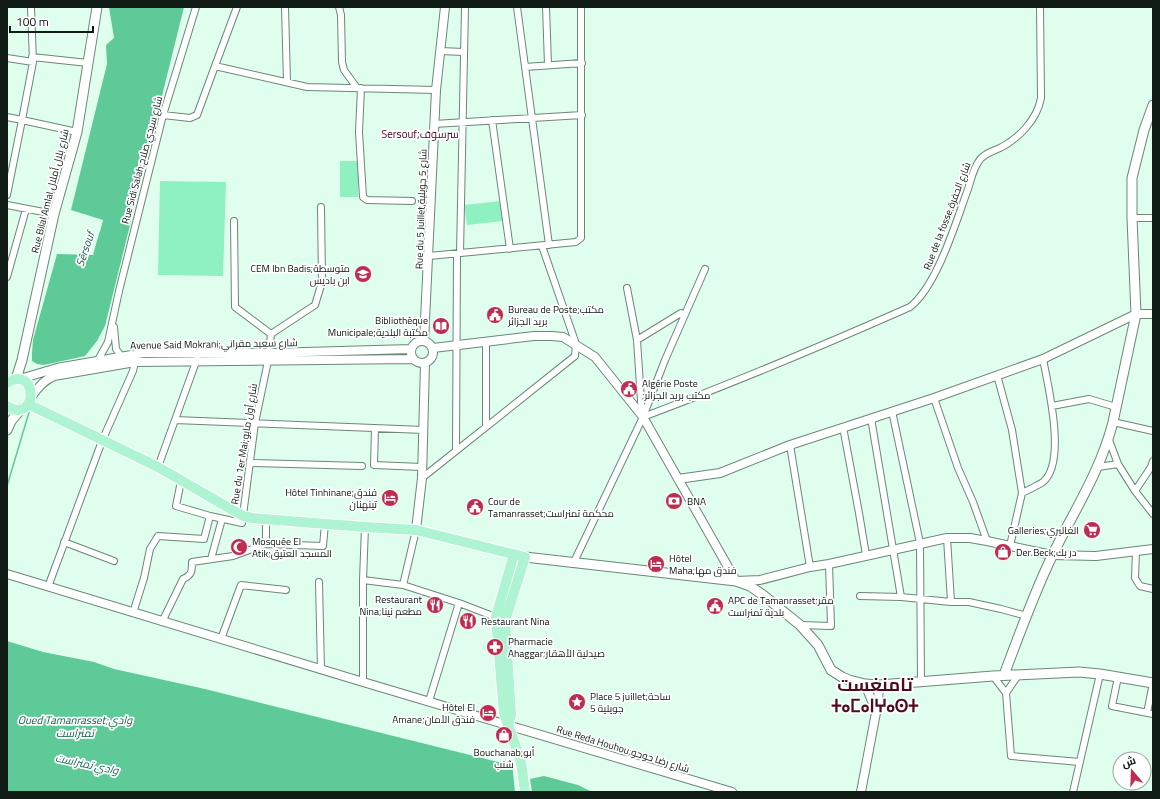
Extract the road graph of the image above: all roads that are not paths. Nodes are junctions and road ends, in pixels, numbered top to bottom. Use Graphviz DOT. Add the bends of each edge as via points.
graph roads {
  1 [pos="31,7"];
  2 [pos="97,7"];
  3 [pos="196,7"];
  4 [pos="237,7"];
  5 [pos="285,7"];
  6 [pos="339,7"];
  7 [pos="445,7"];
  8 [pos="465,7"];
  9 [pos="517,7"];
  10 [pos="546,7"];
  11 [pos="581,7"];
  12 [pos="1040,7"];
  13 [pos="440,51"];
  14 [pos="464,52"];
  15 [pos="7,58"];
  16 [pos="32,60"];
  17 [pos="582,62"];
  18 [pos="88,63"];
  19 [pos="215,66"];
  20 [pos="548,66"];
  21 [pos="524,68"];
  22 [pos="287,82"];
  23 [pos="359,88"];
  24 [pos="436,90"];
  25 [pos="1153,105"];
  26 [pos="164,114"];
  27 [pos="582,115"];
  28 [pos="7,117"];
  29 [pos="531,118"];
  30 [pos="22,120"];
  31 [pos="492,120"];
  32 [pos="463,122"];
  33 [pos="434,124"];
  34 [pos="77,132"];
  35 [pos="7,195"];
  36 [pos="412,201"];
  37 [pos="7,205"];
  38 [pos="321,207"];
  39 [pos="26,209"];
  40 [pos="54,214"];
  41 [pos="1132,218"];
  42 [pos="1153,218"];
  43 [pos="234,221"];
  44 [pos="549,245"];
  45 [pos="542,246"];
  46 [pos="510,249"];
  47 [pos="459,254"];
  48 [pos="429,256"];
  49 [pos="705,269"];
  50 [pos="7,277"];
  51 [pos="627,288"];
  52 [pos="1136,314"];
  53 [pos="1153,314"];
  54 [pos="684,316"];
  55 [pos="113,319"];
  56 [pos="271,334"];
  57 [pos="637,340"];
  58 [pos="424,341"];
  59 [pos="486,342"];
  60 [pos="576,344"];
  61 [pos="456,346"];
  62 [pos="432,348"];
  63 [pos="411,349"];
  64 [pos="200,352"];
  65 [pos="269,353"];
  66 [pos="121,356"];
  67 [pos="413,359"];
  68 [pos="1043,359"];
  69 [pos="98,360"];
  70 [pos="268,361"];
  71 [pos="135,362"];
  72 [pos="196,362"];
  73 [pos="425,363"];
  74 [pos="996,375"];
  75 [pos="14,380"];
  76 [pos="934,398"];
  77 [pos="27,403"];
  78 [pos="7,406"];
  79 [pos="1052,406"];
  80 [pos="1116,407"];
  81 [pos="892,411"];
  82 [pos="643,417"];
  83 [pos="871,418"];
  84 [pos="9,420"];
  85 [pos="175,420"];
  86 [pos="1113,422"];
  87 [pos="255,423"];
  88 [pos="486,426"];
  89 [pos="843,427"];
  90 [pos="375,428"];
  91 [pos="7,430"];
  92 [pos="424,430"];
  93 [pos="1153,431"];
  94 [pos="1108,440"];
  95 [pos="102,441"];
  96 [pos="790,445"];
  97 [pos="456,450"];
  98 [pos="1153,461"];
  99 [pos="250,463"];
  100 [pos="1118,464"];
  101 [pos="362,466"];
  102 [pos="158,467"];
  103 [pos="422,467"];
  104 [pos="1098,467"];
  105 [pos="422,478"];
  106 [pos="678,479"];
  107 [pos="181,481"];
  108 [pos="1135,491"];
  109 [pos="1022,493"];
  110 [pos="1153,514"];
  111 [pos="210,516"];
  112 [pos="243,516"];
  113 [pos="222,519"];
  114 [pos="266,519"];
  115 [pos="325,524"];
  116 [pos="365,528"];
  117 [pos="416,530"];
  118 [pos="947,538"];
  119 [pos="986,541"];
  120 [pos="64,542"];
  121 [pos="920,543"];
  122 [pos="266,544"];
  123 [pos="1010,546"];
  124 [pos="893,549"];
  125 [pos="1153,549"];
  126 [pos="1136,551"];
  127 [pos="514,554"];
  128 [pos="866,555"];
  129 [pos="1052,555"];
  130 [pos="524,557"];
  131 [pos="211,559"];
  132 [pos="114,561"];
  133 [pos="573,564"];
  134 [pos="830,564"];
  135 [pos="810,567"];
  136 [pos="7,574"];
  137 [pos="363,580"];
  138 [pos="760,580"];
  139 [pos="736,581"];
  140 [pos="319,582"];
  141 [pos="403,585"];
  142 [pos="48,587"];
  143 [pos="1153,589"];
  144 [pos="286,590"];
  145 [pos="763,595"];
  146 [pos="860,596"];
  147 [pos="901,597"];
  148 [pos="921,599"];
  149 [pos="951,602"];
  150 [pos="459,603"];
  151 [pos="133,612"];
  152 [pos="1027,616"];
  153 [pos="500,619"];
  154 [pos="162,622"];
  155 [pos="800,625"];
  156 [pos="221,639"];
  157 [pos="321,670"];
  158 [pos="1018,674"];
  159 [pos="1100,674"];
  160 [pos="1004,675"];
  161 [pos="993,676"];
  162 [pos="1118,677"];
  163 [pos="921,681"];
  164 [pos="362,682"];
  165 [pos="1153,683"];
  166 [pos="865,684"];
  167 [pos="879,685"];
  168 [pos="1006,693"];
  169 [pos="429,701"];
  170 [pos="876,711"];
  171 [pos="1150,714"];
  172 [pos="509,725"];
  173 [pos="1080,762"];
  174 [pos="525,792"];
  175 [pos="732,792"];
  176 [pos="861,792"];
  177 [pos="1073,792"];
  1 -- 16 [label="street"];
  2 -- 18 [label="main road, Rue Bilal Amlal,شارع بلال أملال"];
  3 -- 26 [label="street, Rue Sidi Salah;شارع سيدي صلاح"];
  4 -- 19 [label="street"];
  5 -- 22 [label="street"];
  6 -- 23 [label="street" via="342,62 344,70"];
  7 -- 13 [label="street, Rue du 5 Juillet,شارع 5 جويلية"];
  8 -- 14 [label="street"];
  9 -- 21 [label="street"];
  10 -- 20 [label="street"];
  11 -- 17 [label="street"];
  12 -- 82 [label="street, Rue de la fosse;شارع الحفرة" via="1040,105 1030,122 1016,137 979,160 933,278 916,302 818,348"];
  13 -- 14 [label="street"];
  13 -- 24 [label="street, Rue du 5 Juillet,شارع 5 جويلية"];
  14 -- 32 [label="street"];
  15 -- 16 [label="street"];
  16 -- 18 [label="street"];
  16 -- 30 [label="street"];
  17 -- 20 [label="street"];
  17 -- 27 [label="street"];
  18 -- 34 [label="main road, Rue Bilal Amlal,شارع بلال أملال"];
  19 -- 22 [label="street"];
  19 -- 26 [label="street" via="197,115 190,118"];
  20 -- 21 [label="street"];
  21 -- 29 [label="street"];
  22 -- 23 [label="street" via="307,87"];
  23 -- 24 [label="street"];
  23 -- 36 [label="street" via="363,197 367,200"];
  24 -- 33 [label="street, Rue du 5 Juillet,شارع 5 جويلية"];
  25 -- 41 [label="main road" via="1134,169"];
  26 -- 55 [label="street, Rue Sidi Salah;شارع سيدي صلاح"];
  27 -- 29 [label="street"];
  27 -- 44 [label="street" via="581,238 576,242"];
  28 -- 30 [label="street"];
  29 -- 31 [label="street"];
  29 -- 44 [label="street"];
  30 -- 34 [label="street"];
  30 -- 35 [label="street"];
  31 -- 32 [label="street"];
  31 -- 46 [label="street"];
  32 -- 33 [label="street"];
  32 -- 47 [label="street"];
  33 -- 48 [label="street, Rue du 5 Juillet,شارع 5 جويلية"];
  34 -- 40 [label="main road, Rue Bilal Amlal,شارع بلال أملال"];
  37 -- 39 [label="street"];
  38 -- 56 [label="street" via="322,282 314,305"];
  39 -- 40 [label="street"];
  39 -- 50 [label="street"];
  40 -- 75 [label="main road, Rue Bilal Amlal,شارع بلال أملال" via="22,360"];
  41 -- 42 [label="street"];
  41 -- 52 [label="main road"];
  43 -- 56 [label="street" via="235,307"];
  44 -- 45 [label="street"];
  45 -- 46 [label="street"];
  45 -- 60 [label="street"];
  46 -- 47 [label="street"];
  47 -- 48 [label="street"];
  47 -- 61 [label="street"];
  48 -- 58 [label="street, Rue du 5 Juillet,شارع 5 جويلية"];
  49 -- 54 [label="street"];
  51 -- 57 [label="street"];
  52 -- 53 [label="street"];
  52 -- 68 [label="street"];
  52 -- 80 [label="main road"];
  54 -- 57 [label="street" via="681,313"];
  54 -- 82 [label="street"];
  55 -- 66 [label="street, Rue Sidi Salah;شارع سيدي صلاح" via="116,350"];
  55 -- 69 [label="street, Rue Sidi Salah;شارع سيدي صلاح" via="108,342"];
  56 -- 65 [label="street, Rue du 1er Mai;شارع أول مايو"];
  57 -- 82 [label="street"];
  58 -- 62 [label="street" via="430,343"];
  58 -- 63 [label="street" via="414,343"];
  59 -- 60 [label="street" via="552,336 563,337"];
  59 -- 61 [label="street"];
  59 -- 88 [label="street"];
  60 -- 82 [label="street" via="595,357"];
  60 -- 88 [label="street" via="575,356"];
  61 -- 62 [label="street"];
  61 -- 97 [label="street"];
  62 -- 73 [label="street" via="432,356"];
  63 -- 65 [label="street, Avenue Said Mokrani;شارع سعيد مقراني"];
  63 -- 67 [label="street"];
  64 -- 65 [label="street, Avenue Said Mokrani;شارع سعيد مقراني"];
  64 -- 66 [label="street, Avenue Said Mokrani;شارع سعيد مقراني"];
  64 -- 72 [label="street"];
  65 -- 70 [label="street, Rue du 1er Mai;شارع أول مايو"];
  66 -- 69 [label="street, Avenue Said Mokrani;شارع سعيد مقراني"];
  67 -- 70 [label="street, Avenue Said Mokrani;شارع سعيد مقراني"];
  67 -- 73 [label="street"];
  68 -- 74 [label="street"];
  68 -- 79 [label="street"];
  69 -- 75 [label="street, Avenue Said Mokrani;شارع سعيد مقراني"];
  70 -- 72 [label="street, Avenue Said Mokrani;شارع سعيد مقراني"];
  70 -- 87 [label="street, Rue du 1er Mai;شارع أول مايو"];
  71 -- 72 [label="street, Avenue Said Mokrani;شارع سعيد مقراني"];
  71 -- 77 [label="street, Avenue Said Mokrani;شارع سعيد مقراني" via="54,376 42,383"];
  71 -- 95 [label="street"];
  72 -- 85 [label="street"];
  73 -- 92 [label="street"];
  74 -- 76 [label="street"];
  74 -- 109 [label="street" via="1012,430"];
  75 -- 77 [label="main road" via="30,386"];
  76 -- 81 [label="street"];
  76 -- 119 [label="street"];
  77 -- 78 [label="main road" via="12,409"];
  77 -- 84 [label="main road"];
  77 -- 95 [label="main road"];
  79 -- 80 [label="street" via="1089,399"];
  79 -- 109 [label="street" via="1056,446 1052,467 1044,481"];
  80 -- 86 [label="main road"];
  81 -- 83 [label="street"];
  81 -- 121 [label="street"];
  82 -- 106 [label="street"];
  82 -- 133 [label="street"];
  83 -- 89 [label="street"];
  83 -- 124 [label="street"];
  84 -- 91 [label="main road"];
  85 -- 87 [label="street"];
  85 -- 102 [label="street"];
  86 -- 93 [label="street"];
  86 -- 94 [label="main road"];
  87 -- 90 [label="street"];
  87 -- 99 [label="street, Rue du 1er Mai;شارع أول مايو"];
  88 -- 97 [label="street"];
  89 -- 96 [label="street"];
  89 -- 128 [label="street"];
  90 -- 92 [label="street"];
  90 -- 103 [label="street" via="374,465"];
  92 -- 103 [label="street"];
  94 -- 100 [label="street"];
  94 -- 104 [label="main road"];
  95 -- 102 [label="main road"];
  95 -- 120 [label="street"];
  96 -- 106 [label="street" via="720,473"];
  96 -- 135 [label="street"];
  97 -- 105 [label="street"];
  98 -- 108 [label="street"];
  99 -- 101 [label="street"];
  99 -- 112 [label="street, Rue du 1er Mai;شارع أول مايو"];
  100 -- 104 [label="street"];
  100 -- 108 [label="street"];
  102 -- 107 [label="main road"];
  103 -- 105 [label="street"];
  104 -- 129 [label="main road"];
  105 -- 117 [label="street"];
  106 -- 139 [label="street"];
  107 -- 111 [label="street, Rue du 1er Mai;شارع أول مايو" via="176,506"];
  107 -- 112 [label="main road"];
  108 -- 110 [label="street"];
  109 -- 123 [label="street"];
  111 -- 113 [label="street, Rue du 1er Mai;شارع أول مايو"];
  111 -- 151 [label="street" via="204,539 158,536 150,549"];
  112 -- 113 [label="street, Rue du 1er Mai;شارع أول مايو" via="242,523"];
  112 -- 114 [label="main road"];
  113 -- 131 [label="street"];
  114 -- 115 [label="main road"];
  114 -- 122 [label="street"];
  115 -- 116 [label="main road"];
  115 -- 122 [label="street" via="323,546"];
  116 -- 117 [label="main road"];
  116 -- 137 [label="street"];
  117 -- 127 [label="main road"];
  117 -- 141 [label="street"];
  118 -- 119 [label="street"];
  118 -- 121 [label="street"];
  118 -- 149 [label="street"];
  119 -- 123 [label="street"];
  120 -- 132 [label="street"];
  120 -- 142 [label="street"];
  121 -- 124 [label="street"];
  121 -- 148 [label="street"];
  122 -- 131 [label="street" via="233,556"];
  123 -- 129 [label="street"];
  124 -- 128 [label="street"];
  124 -- 147 [label="street"];
  125 -- 126 [label="street"];
  126 -- 129 [label="street" via="1096,556"];
  126 -- 143 [label="street" via="1135,578 1140,586"];
  127 -- 130 [label="main road"];
  127 -- 153 [label="main road"];
  128 -- 134 [label="street"];
  129 -- 152 [label="main road"];
  130 -- 133 [label="main road"];
  130 -- 153 [label="main road"];
  131 -- 154 [label="street" via="192,562 192,571 183,579"];
  133 -- 139 [label="main road"];
  134 -- 135 [label="street"];
  134 -- 155 [label="street" via="831,626"];
  135 -- 138 [label="street"];
  136 -- 142 [label="street, Rue Reda Houhou;شارع رضا حوحو"];
  137 -- 141 [label="street"];
  137 -- 164 [label="street"];
  138 -- 139 [label="street"];
  138 -- 145 [label="street"];
  139 -- 145 [label="main road" via="750,586"];
  140 -- 157 [label="street"];
  141 -- 150 [label="street"];
  142 -- 151 [label="street, Rue Reda Houhou;شارع رضا حوحو"];
  144 -- 156 [label="street" via="241,585"];
  145 -- 155 [label="main road"];
  146 -- 147 [label="street"];
  147 -- 148 [label="street"];
  148 -- 149 [label="street"];
  148 -- 163 [label="street"];
  149 -- 152 [label="street" via="969,602"];
  150 -- 153 [label="street"];
  150 -- 169 [label="street"];
  151 -- 154 [label="street, Rue Reda Houhou;شارع رضا حوحو"];
  152 -- 160 [label="main road"];
  153 -- 172 [label="main road" via="512,715"];
  154 -- 156 [label="street, Rue Reda Houhou;شارع رضا حوحو"];
  155 -- 166 [label="main road" via="818,645 831,670 842,677"];
  156 -- 157 [label="street, Rue Reda Houhou;شارع رضا حوحو"];
  157 -- 164 [label="street, Rue Reda Houhou;شارع رضا حوحو"];
  158 -- 159 [label="main road"];
  158 -- 160 [label="main road"];
  158 -- 168 [label="street"];
  159 -- 162 [label="main road"];
  159 -- 173 [label="street"];
  160 -- 161 [label="main road"];
  161 -- 163 [label="main road"];
  161 -- 168 [label="street"];
  162 -- 165 [label="main road"];
  162 -- 171 [label="street" via="1112,706"];
  163 -- 167 [label="main road"];
  164 -- 169 [label="street, Rue Reda Houhou;شارع رضا حوحو"];
  165 -- 171 [label="street"];
  166 -- 167 [label="main road"];
  166 -- 170 [label="street"];
  167 -- 170 [label="street"];
  168 -- 173 [label="street" via="1011,756"];
  169 -- 172 [label="street, Rue Reda Houhou;شارع رضا حوحو"];
  170 -- 176 [label="street"];
  172 -- 174 [label="main road" via="521,762"];
  172 -- 175 [label="street, Rue Reda Houhou;شارع رضا حوحو"];
  173 -- 177 [label="street"];
}
